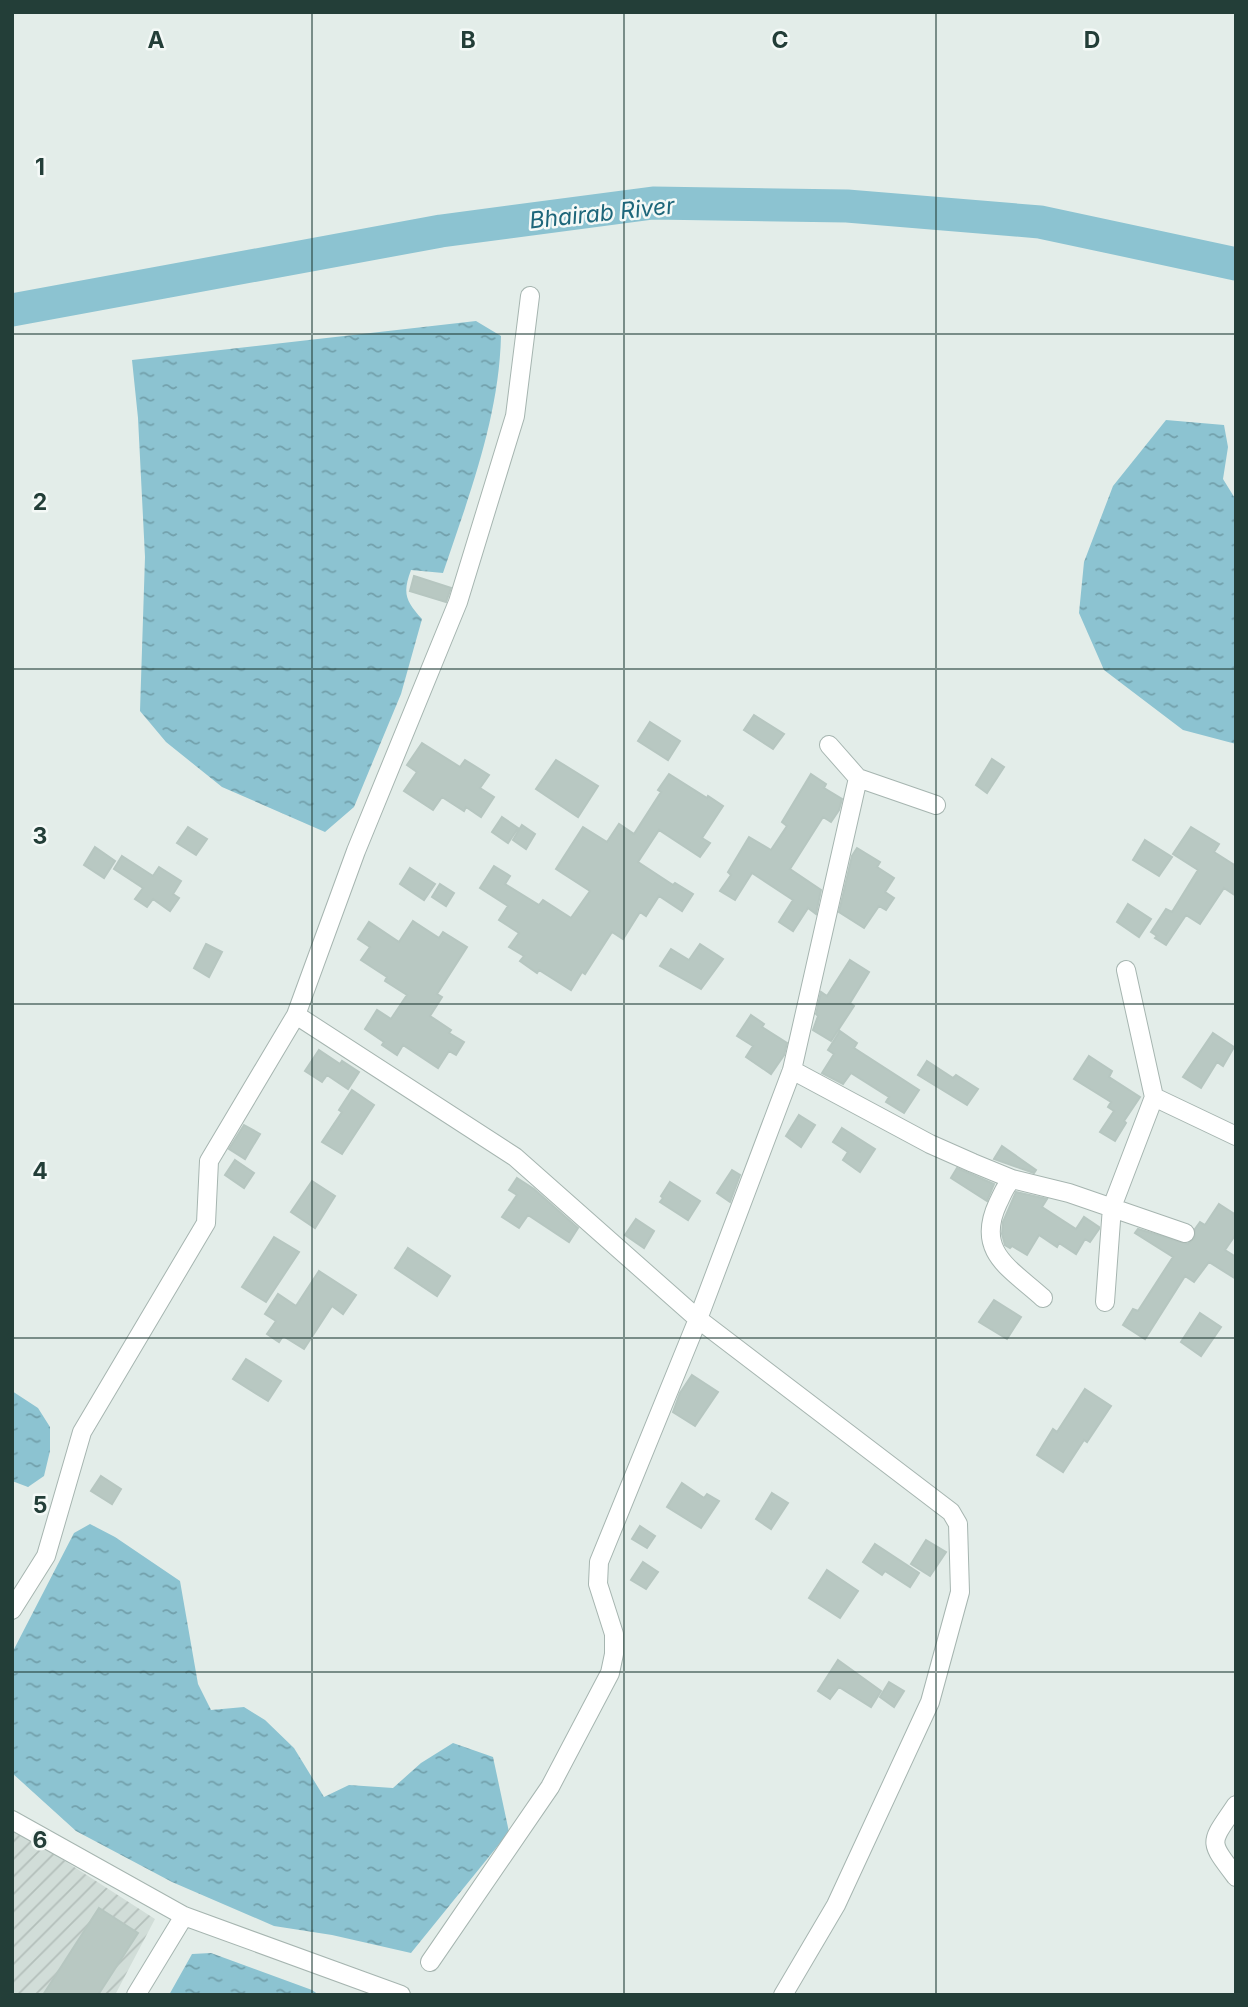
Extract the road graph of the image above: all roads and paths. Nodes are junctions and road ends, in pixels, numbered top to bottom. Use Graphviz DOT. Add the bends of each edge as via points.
graph roads {
  1 [pos="530,296"];
  2 [pos="829,745"];
  3 [pos="858,778"];
  4 [pos="936,805"];
  5 [pos="1126,970"];
  6 [pos="296,1015"];
  7 [pos="792,1070"];
  8 [pos="1154,1097"];
  9 [pos="1236,1136"];
  10 [pos="1012,1179"];
  11 [pos="1112,1208"];
  12 [pos="1185,1233"];
  13 [pos="1043,1298"];
  14 [pos="1105,1302"];
  15 [pos="698,1319"];
  16 [pos="12,1610"];
  17 [pos="1236,1805"];
  18 [pos="12,1820"];
  19 [pos="1236,1877"];
  20 [pos="184,1916"];
  21 [pos="430,1962"];
  22 [pos="136,1995"];
  23 [pos="401,1995"];
  24 [pos="783,1995"];
  1 -- 6 [label="street" via="515,416 458,602 356,851"];
  2 -- 3 [label="street"];
  3 -- 4 [label="street"];
  3 -- 7 [label="street"];
  5 -- 8 [label="street"];
  6 -- 15 [label="street" via="515,1157"];
  6 -- 16 [label="street" via="209,1161 206,1223 82,1432 46,1556"];
  7 -- 10 [label="street" via="930,1144"];
  7 -- 15 [label="street"];
  8 -- 9 [label="street"];
  8 -- 11 [label="street"];
  10 -- 11 [label="street"];
  10 -- 13 [label="street" via="988,1232 998,1257"];
  11 -- 12 [label="street"];
  11 -- 14 [label="street"];
  15 -- 21 [label="street" via="599,1562 598,1584 614,1634 610,1673 550,1787"];
  15 -- 24 [label="street" via="951,1512 958,1524 960,1592 930,1702 836,1905"];
  17 -- 19 [label="street" via="1215,1837 1216,1851"];
  18 -- 20 [label="street"];
  20 -- 22 [label="street"];
  20 -- 23 [label="street"];
}
